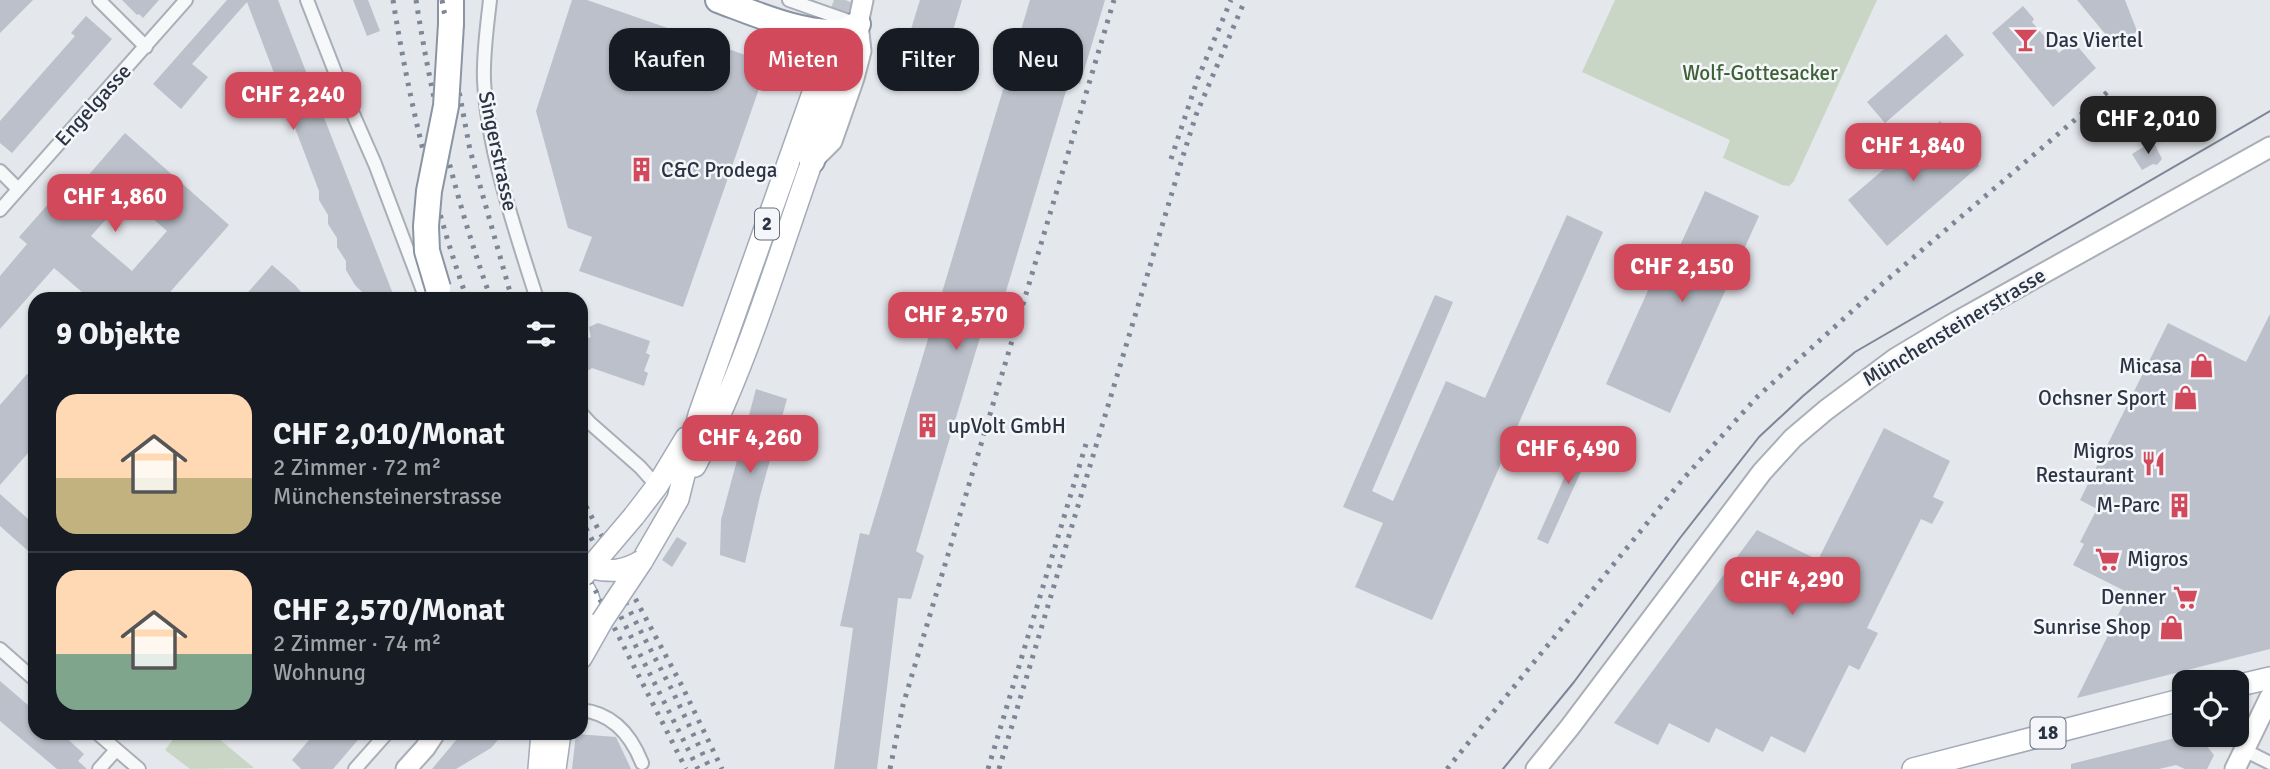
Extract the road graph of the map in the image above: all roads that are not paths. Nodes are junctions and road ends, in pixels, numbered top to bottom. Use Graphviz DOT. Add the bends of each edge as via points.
graph roads {
  1 [pos="99,0"];
  2 [pos="186,0"];
  3 [pos="307,0"];
  4 [pos="451,0"];
  5 [pos="490,0"];
  6 [pos="718,0"];
  7 [pos="786,12"];
  8 [pos="860,12"];
  9 [pos="146,47"];
  10 [pos="814,91"];
  11 [pos="2270,147"];
  12 [pos="812,161"];
  13 [pos="0,171"];
  14 [pos="18,189"];
  15 [pos="0,210"];
  16 [pos="423,292"];
  17 [pos="440,292"];
  18 [pos="535,292"];
  19 [pos="699,415"];
  20 [pos="588,421"];
  21 [pos="657,486"];
  22 [pos="678,499"];
  23 [pos="642,561"];
  24 [pos="588,568"];
  25 [pos="588,573"];
  26 [pos="588,595"];
  27 [pos="588,616"];
  28 [pos="588,646"];
  29 [pos="0,649"];
  30 [pos="28,674"];
  31 [pos="2270,678"];
  32 [pos="2249,683"];
  33 [pos="2270,696"];
  34 [pos="2172,702"];
  35 [pos="588,710"];
  36 [pos="105,740"];
  37 [pos="381,740"];
  38 [pos="541,740"];
  39 [pos="559,740"];
  40 [pos="430,741"];
  41 [pos="116,750"];
  42 [pos="2244,750"];
  43 [pos="642,763"];
  44 [pos="2270,763"];
  45 [pos="99,769"];
  46 [pos="139,769"];
  47 [pos="355,769"];
  48 [pos="407,769"];
  49 [pos="539,769"];
  50 [pos="555,769"];
  51 [pos="1536,769"];
  52 [pos="1913,769"];
  53 [pos="2235,769"];
  1 -- 9 [label="street"];
  2 -- 9 [label="street, Engelgasse"];
  3 -- 16 [label="street"];
  4 -- 17 [label="highway, bridge" via="446,106 426,226 427,251"];
  5 -- 18 [label="street, Singerstrasse" via="485,100"];
  6 -- 7 [label="highway"];
  7 -- 8 [label="highway" via="830,32 845,31"];
  7 -- 12 [label="highway" via="814,50 828,82 829,103"];
  8 -- 12 [label="main road" via="861,51 854,78 832,141"];
  9 -- 14 [label="street, Engelgasse"];
  10 -- 19 [label="main road, 2"];
  11 -- 51 [label="main road, Münchensteinerstrasse" via="1936,334 1826,410 1762,472"];
  12 -- 22 [label="main road" via="718,418"];
  13 -- 14 [label="street"];
  14 -- 15 [label="street, Engelgasse"];
  19 -- 21 [label="main road, 2"];
  19 -- 22 [label="main road, 2"];
  20 -- 21 [label="street"];
  21 -- 24 [label="main road, 2, bridge"];
  22 -- 23 [label="main road, 2"];
  23 -- 25 [label="main road, bridge" via="626,569"];
  23 -- 28 [label="main road, 2, bridge"];
  26 -- 27 [label="main road"];
  29 -- 30 [label="street"];
  31 -- 32 [label="main road"];
  33 -- 42 [label="main road"];
  34 -- 52 [label="main road, 18"];
  35 -- 43 [label="street" via="615,721"];
  36 -- 41 [label="street"];
  37 -- 47 [label="street"];
  38 -- 49 [label="main road"];
  39 -- 50 [label="main road"];
  40 -- 48 [label="main road"];
  41 -- 45 [label="street"];
  41 -- 46 [label="street"];
  42 -- 44 [label="street"];
  42 -- 53 [label="main road"];
}
